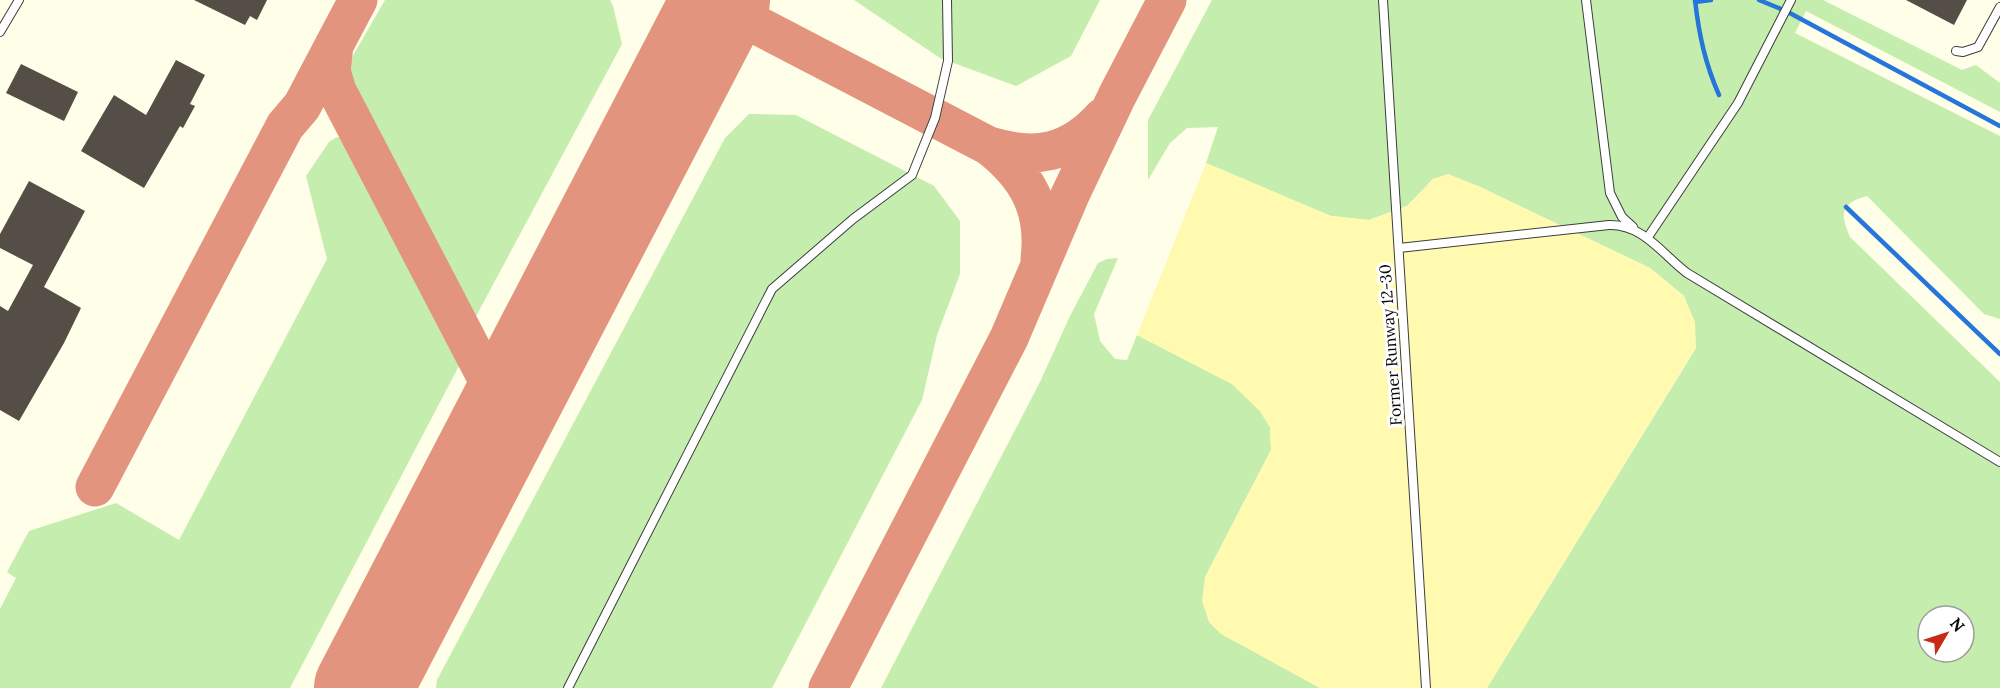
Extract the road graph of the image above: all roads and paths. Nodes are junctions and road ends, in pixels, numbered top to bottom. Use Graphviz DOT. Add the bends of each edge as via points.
graph roads {
  1 [pos="19,0"];
  2 [pos="947,0"];
  3 [pos="1383,0"];
  4 [pos="1586,0"];
  5 [pos="1791,0"];
  6 [pos="2000,7"];
  7 [pos="0,32"];
  8 [pos="1956,51"];
  9 [pos="1636,230"];
  10 [pos="1648,237"];
  11 [pos="1399,248"];
  12 [pos="2000,462"];
  13 [pos="567,688"];
  14 [pos="1426,688"];
  1 -- 7 [label="lane"];
  2 -- 13 [label="lane" via="948,61 935,118 912,175 853,219 772,289"];
  3 -- 11 [label="lane, Former Runway 12-30"];
  4 -- 9 [label="lane" via="1610,193 1622,217"];
  5 -- 10 [label="lane" via="1737,104"];
  6 -- 8 [label="lane" via="1978,47"];
  9 -- 10 [label="lane"];
  9 -- 11 [label="lane" via="1609,225"];
  10 -- 12 [label="lane" via="1687,273"];
  11 -- 14 [label="lane, Former Runway 12-30"];
}
